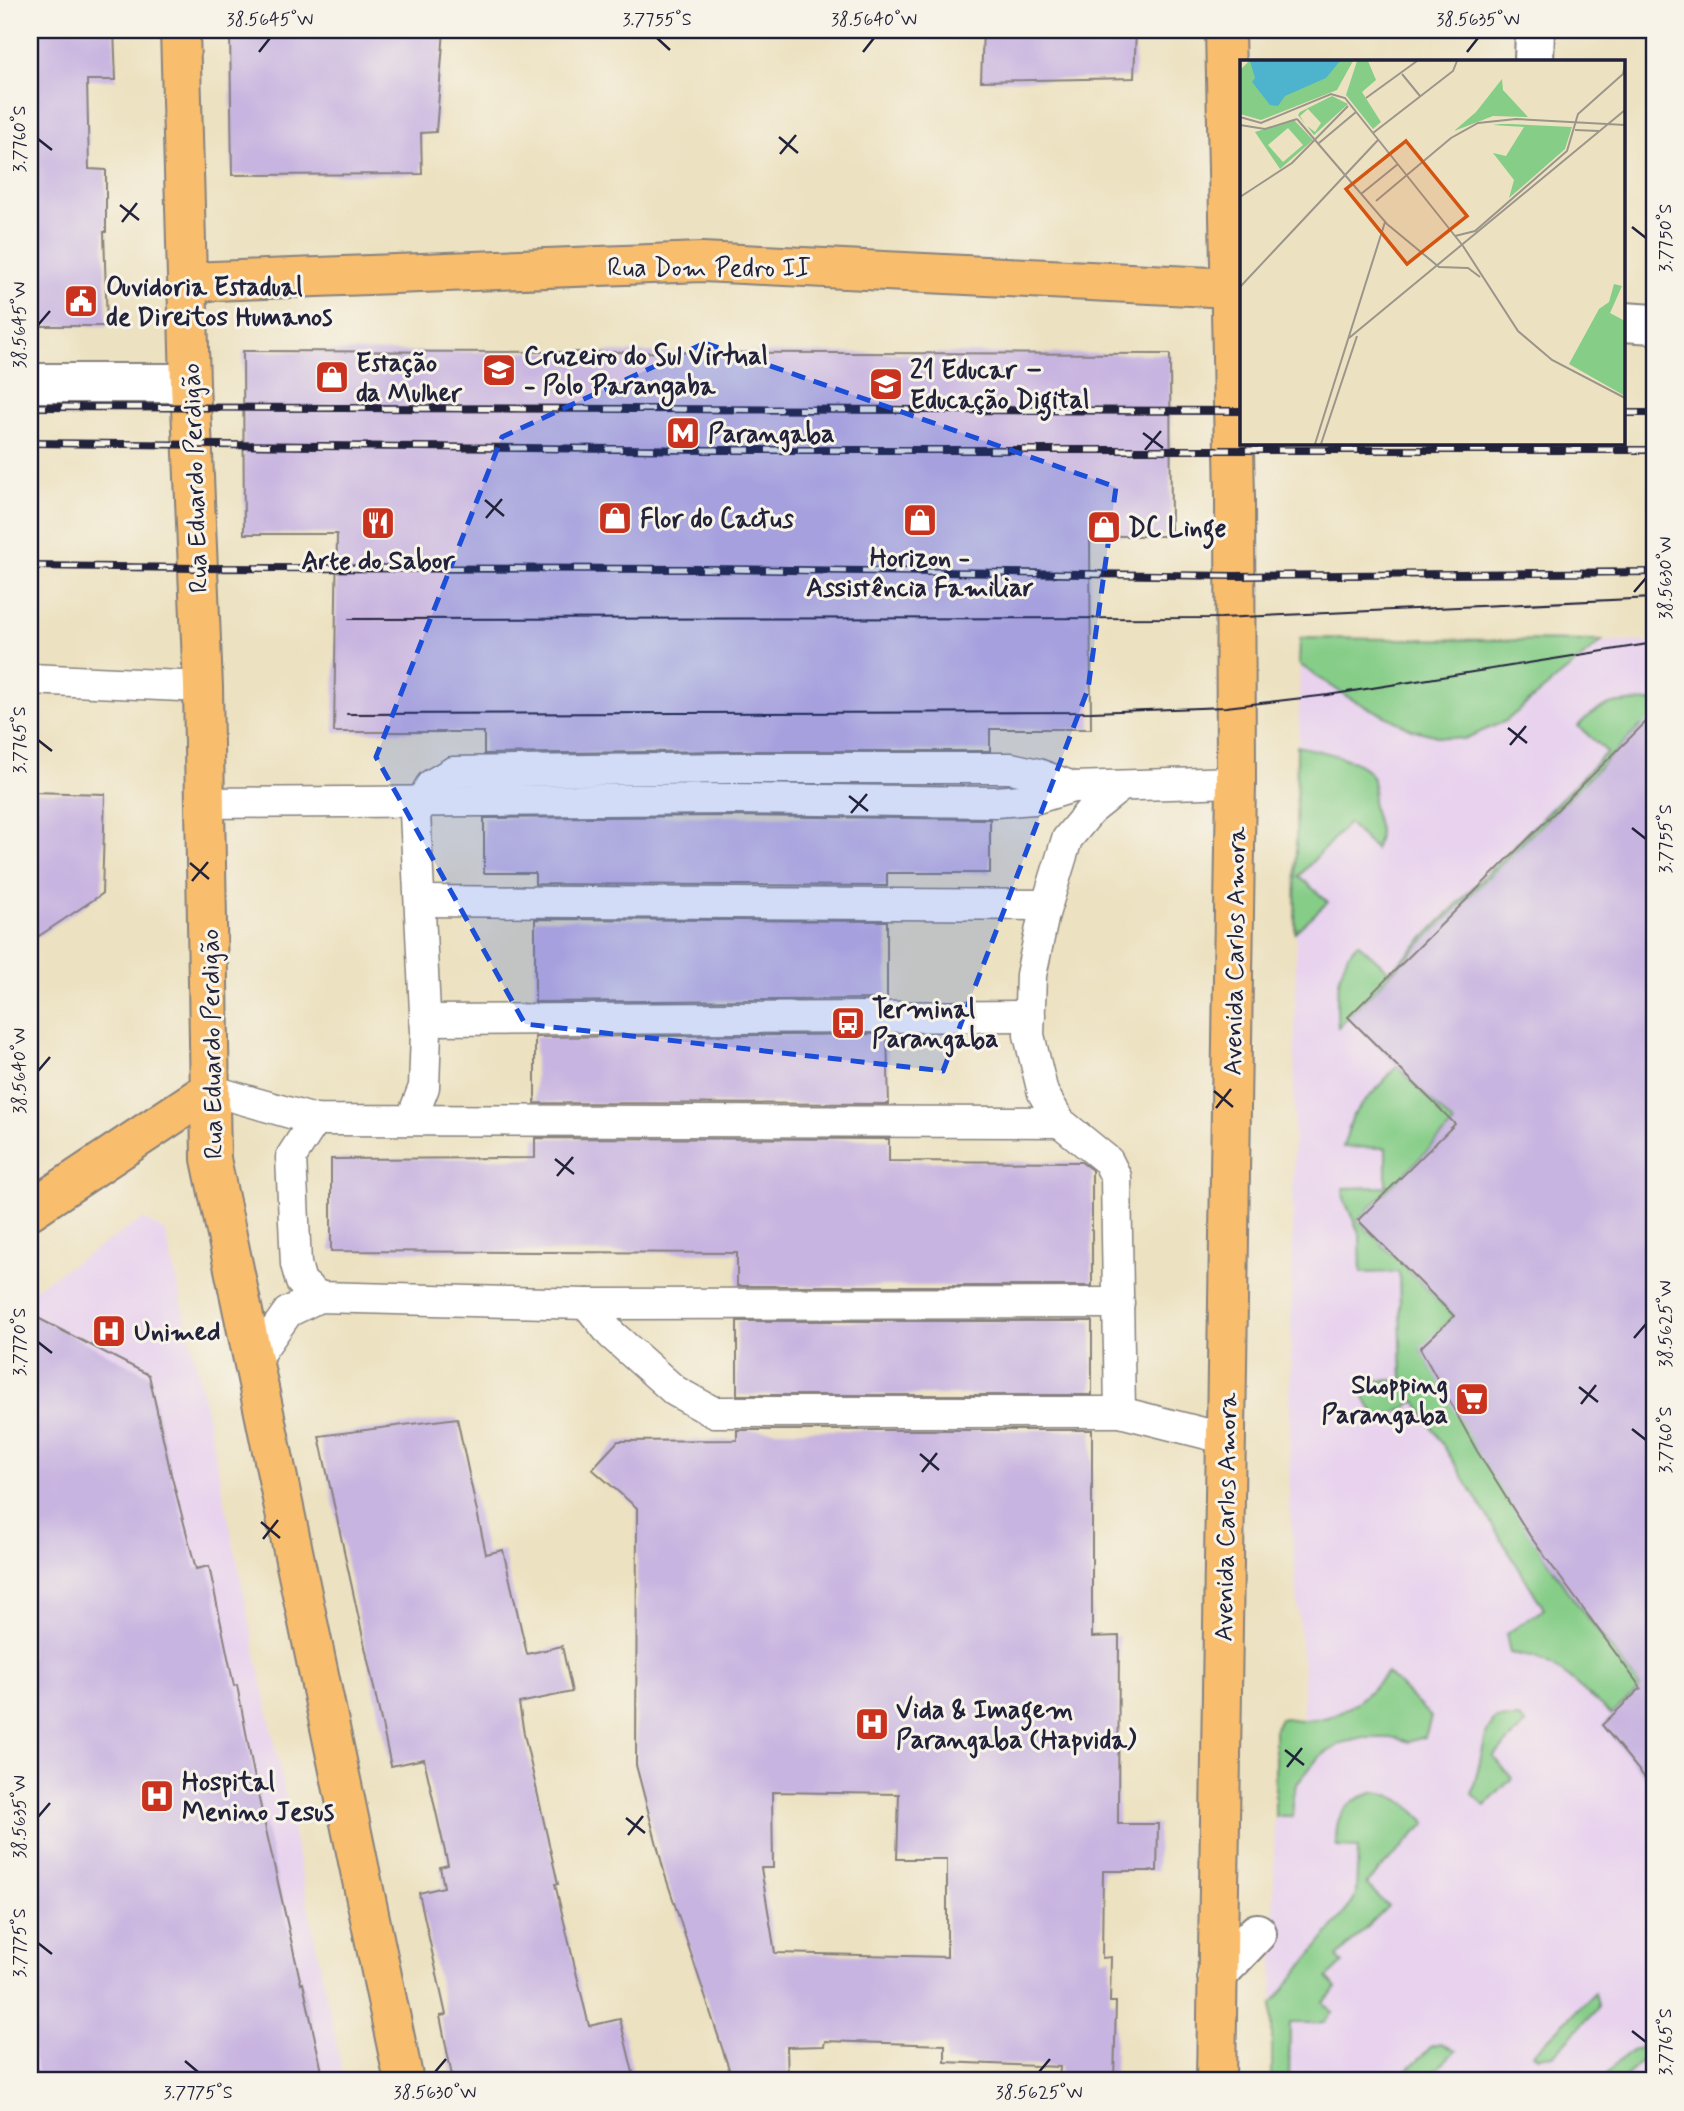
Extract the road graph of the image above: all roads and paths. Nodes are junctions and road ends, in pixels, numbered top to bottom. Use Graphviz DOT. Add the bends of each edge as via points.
graph roads {
  1 [pos="180,30"];
  2 [pos="1225,30"];
  3 [pos="1535,30"];
  4 [pos="1534,60"];
  5 [pos="188,282"];
  6 [pos="1234,304"];
  7 [pos="1624,322"];
  8 [pos="1654,324"];
  9 [pos="30,383"];
  10 [pos="190,383"];
  11 [pos="30,679"];
  12 [pos="203,687"];
  13 [pos="1236,782"];
  14 [pos="1121,786"];
  15 [pos="422,801"];
  16 [pos="205,803"];
  17 [pos="420,901"];
  18 [pos="1046,905"];
  19 [pos="1030,1016"];
  20 [pos="425,1020"];
  21 [pos="210,1090"];
  22 [pos="412,1118"];
  23 [pos="315,1120"];
  24 [pos="1060,1122"];
  25 [pos="30,1210"];
  26 [pos="319,1297"];
  27 [pos="1119,1303"];
  28 [pos="587,1304"];
  29 [pos="254,1360"];
  30 [pos="1120,1412"];
  31 [pos="1227,1440"];
  32 [pos="1257,1951"];
  33 [pos="1217,1991"];
  34 [pos="404,2081"];
  35 [pos="1216,2081"];
  1 -- 5 [label="main road, Rua Eduardo Perdigão"];
  2 -- 6 [label="main road, Avenida Carlos Amora"];
  3 -- 4 [label="street"];
  5 -- 6 [label="main road, Rua Dom Pedro II" via="702,262"];
  5 -- 10 [label="main road, Rua Eduardo Perdigão"];
  6 -- 13 [label="main road, Avenida Carlos Amora"];
  7 -- 8 [label="street"];
  9 -- 10 [label="street"];
  10 -- 12 [label="main road, Rua Eduardo Perdigão"];
  11 -- 12 [label="lane"];
  12 -- 16 [label="main road, Rua Eduardo Perdigão"];
  13 -- 14 [label="lane"];
  13 -- 31 [label="main road, Avenida Carlos Amora"];
  14 -- 15 [label="lane" via="1073,787 1034,799 995,802"];
  14 -- 18 [label="lane" via="1091,810 1067,839"];
  15 -- 16 [label="lane"];
  15 -- 17 [label="lane" via="415,813"];
  16 -- 21 [label="main road, Rua Eduardo Perdigão"];
  17 -- 18 [label="lane"];
  17 -- 20 [label="lane"];
  18 -- 19 [label="lane" via="1031,975"];
  19 -- 20 [label="lane"];
  19 -- 24 [label="lane" via="1029,1035 1042,1093"];
  20 -- 22 [label="lane" via="424,1087"];
  21 -- 23 [label="lane"];
  21 -- 25 [label="main road"];
  21 -- 29 [label="main road, Rua Eduardo Perdigão" via="211,1159"];
  22 -- 23 [label="lane"];
  22 -- 24 [label="lane"];
  23 -- 26 [label="lane" via="291,1157 296,1264 301,1282"];
  24 -- 27 [label="lane" via="1108,1161 1116,1177"];
  26 -- 28 [label="lane"];
  26 -- 29 [label="lane" via="288,1312"];
  27 -- 28 [label="lane"];
  27 -- 30 [label="lane"];
  28 -- 30 [label="lane" via="611,1334 676,1391 713,1412"];
  29 -- 34 [label="main road, Rua Eduardo Perdigão"];
  30 -- 31 [label="lane"];
  31 -- 33 [label="main road, Avenida Carlos Amora"];
  32 -- 33 [label="street"];
  33 -- 35 [label="main road, Avenida Carlos Amora"];
}
